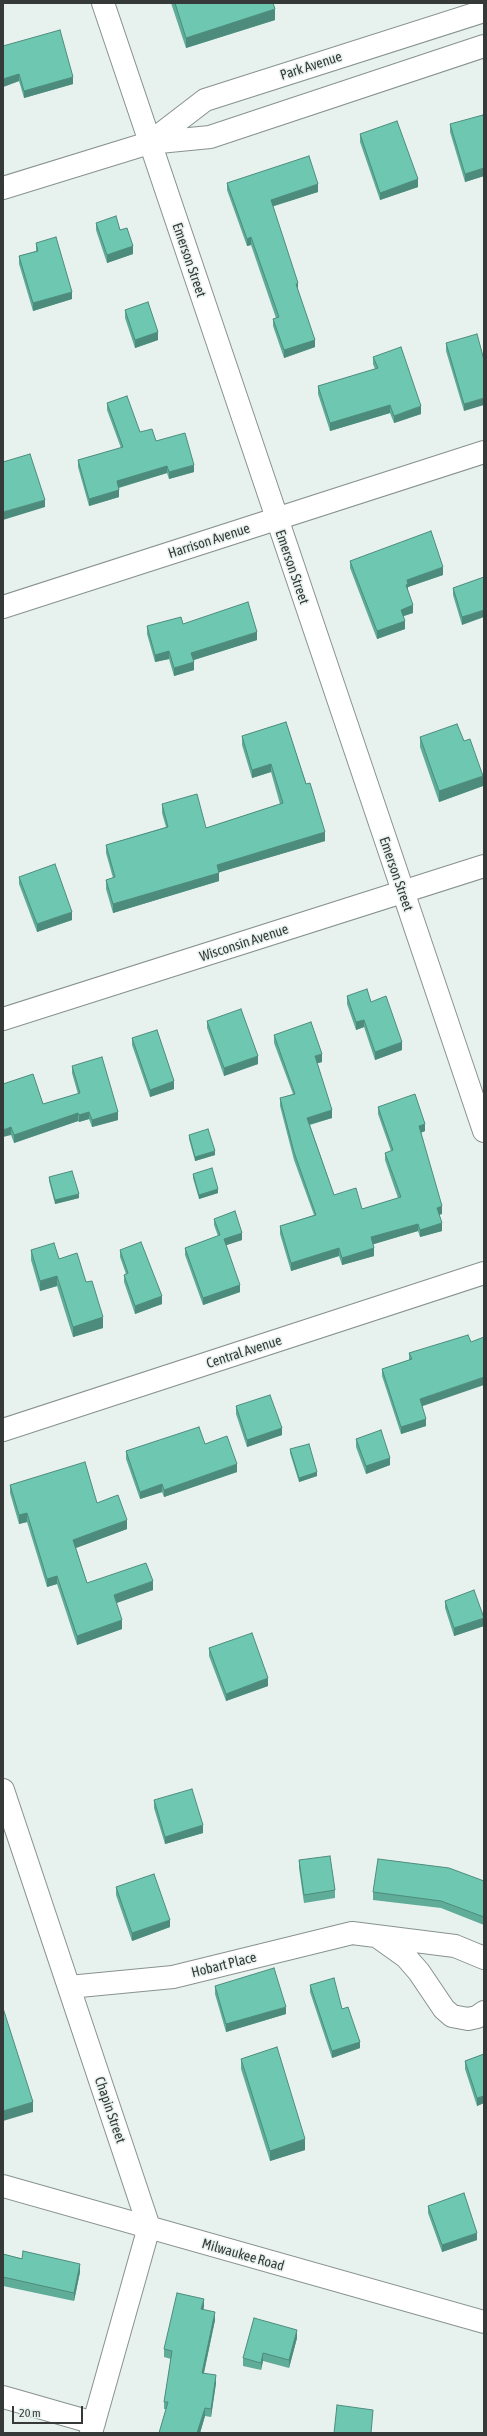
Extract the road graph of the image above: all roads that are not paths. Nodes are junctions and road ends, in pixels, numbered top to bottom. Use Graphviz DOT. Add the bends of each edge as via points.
graph roads {
  1 [pos="103,3"];
  2 [pos="484,11"];
  3 [pos="484,46"];
  4 [pos="149,143"];
  5 [pos="3,188"];
  6 [pos="484,452"];
  7 [pos="276,519"];
  8 [pos="3,607"];
  9 [pos="484,866"];
  10 [pos="402,892"];
  11 [pos="3,1019"];
  12 [pos="484,1130"];
  13 [pos="484,1273"];
  14 [pos="3,1430"];
  15 [pos="3,1790"];
  16 [pos="377,1937"];
  17 [pos="484,1958"];
  18 [pos="68,1987"];
  19 [pos="484,2012"];
  20 [pos="3,2186"];
  21 [pos="149,2227"];
  22 [pos="484,2322"];
  23 [pos="3,2397"];
  24 [pos="92,2428"];
  1 -- 4 [label="street, Emerson Street"];
  2 -- 4 [label="street, Park Avenue" via="205,100"];
  3 -- 4 [label="street, Park Avenue" via="210,137"];
  4 -- 5 [label="street, Park Avenue"];
  4 -- 7 [label="street, Emerson Street"];
  6 -- 7 [label="street, Harrison Avenue"];
  7 -- 8 [label="street, Harrison Avenue"];
  7 -- 10 [label="street, Emerson Street"];
  9 -- 10 [label="street, Wisconsin Avenue"];
  10 -- 11 [label="street, Wisconsin Avenue"];
  10 -- 12 [label="street, Emerson Street"];
  13 -- 14 [label="street, Central Avenue"];
  15 -- 18 [label="street, Chapin Street"];
  16 -- 17 [label="street, Hobart Place" via="455,1946"];
  16 -- 18 [label="street, Hobart Place" via="352,1933 173,1977"];
  16 -- 19 [label="street, Hobart Place" via="406,1957 444,2009 452,2016 468,2019"];
  18 -- 21 [label="street, Chapin Street"];
  20 -- 21 [label="street, Milwaukee Road"];
  21 -- 22 [label="street, Milwaukee Road"];
  21 -- 24 [label="street"];
  23 -- 24 [label="street"];
}
